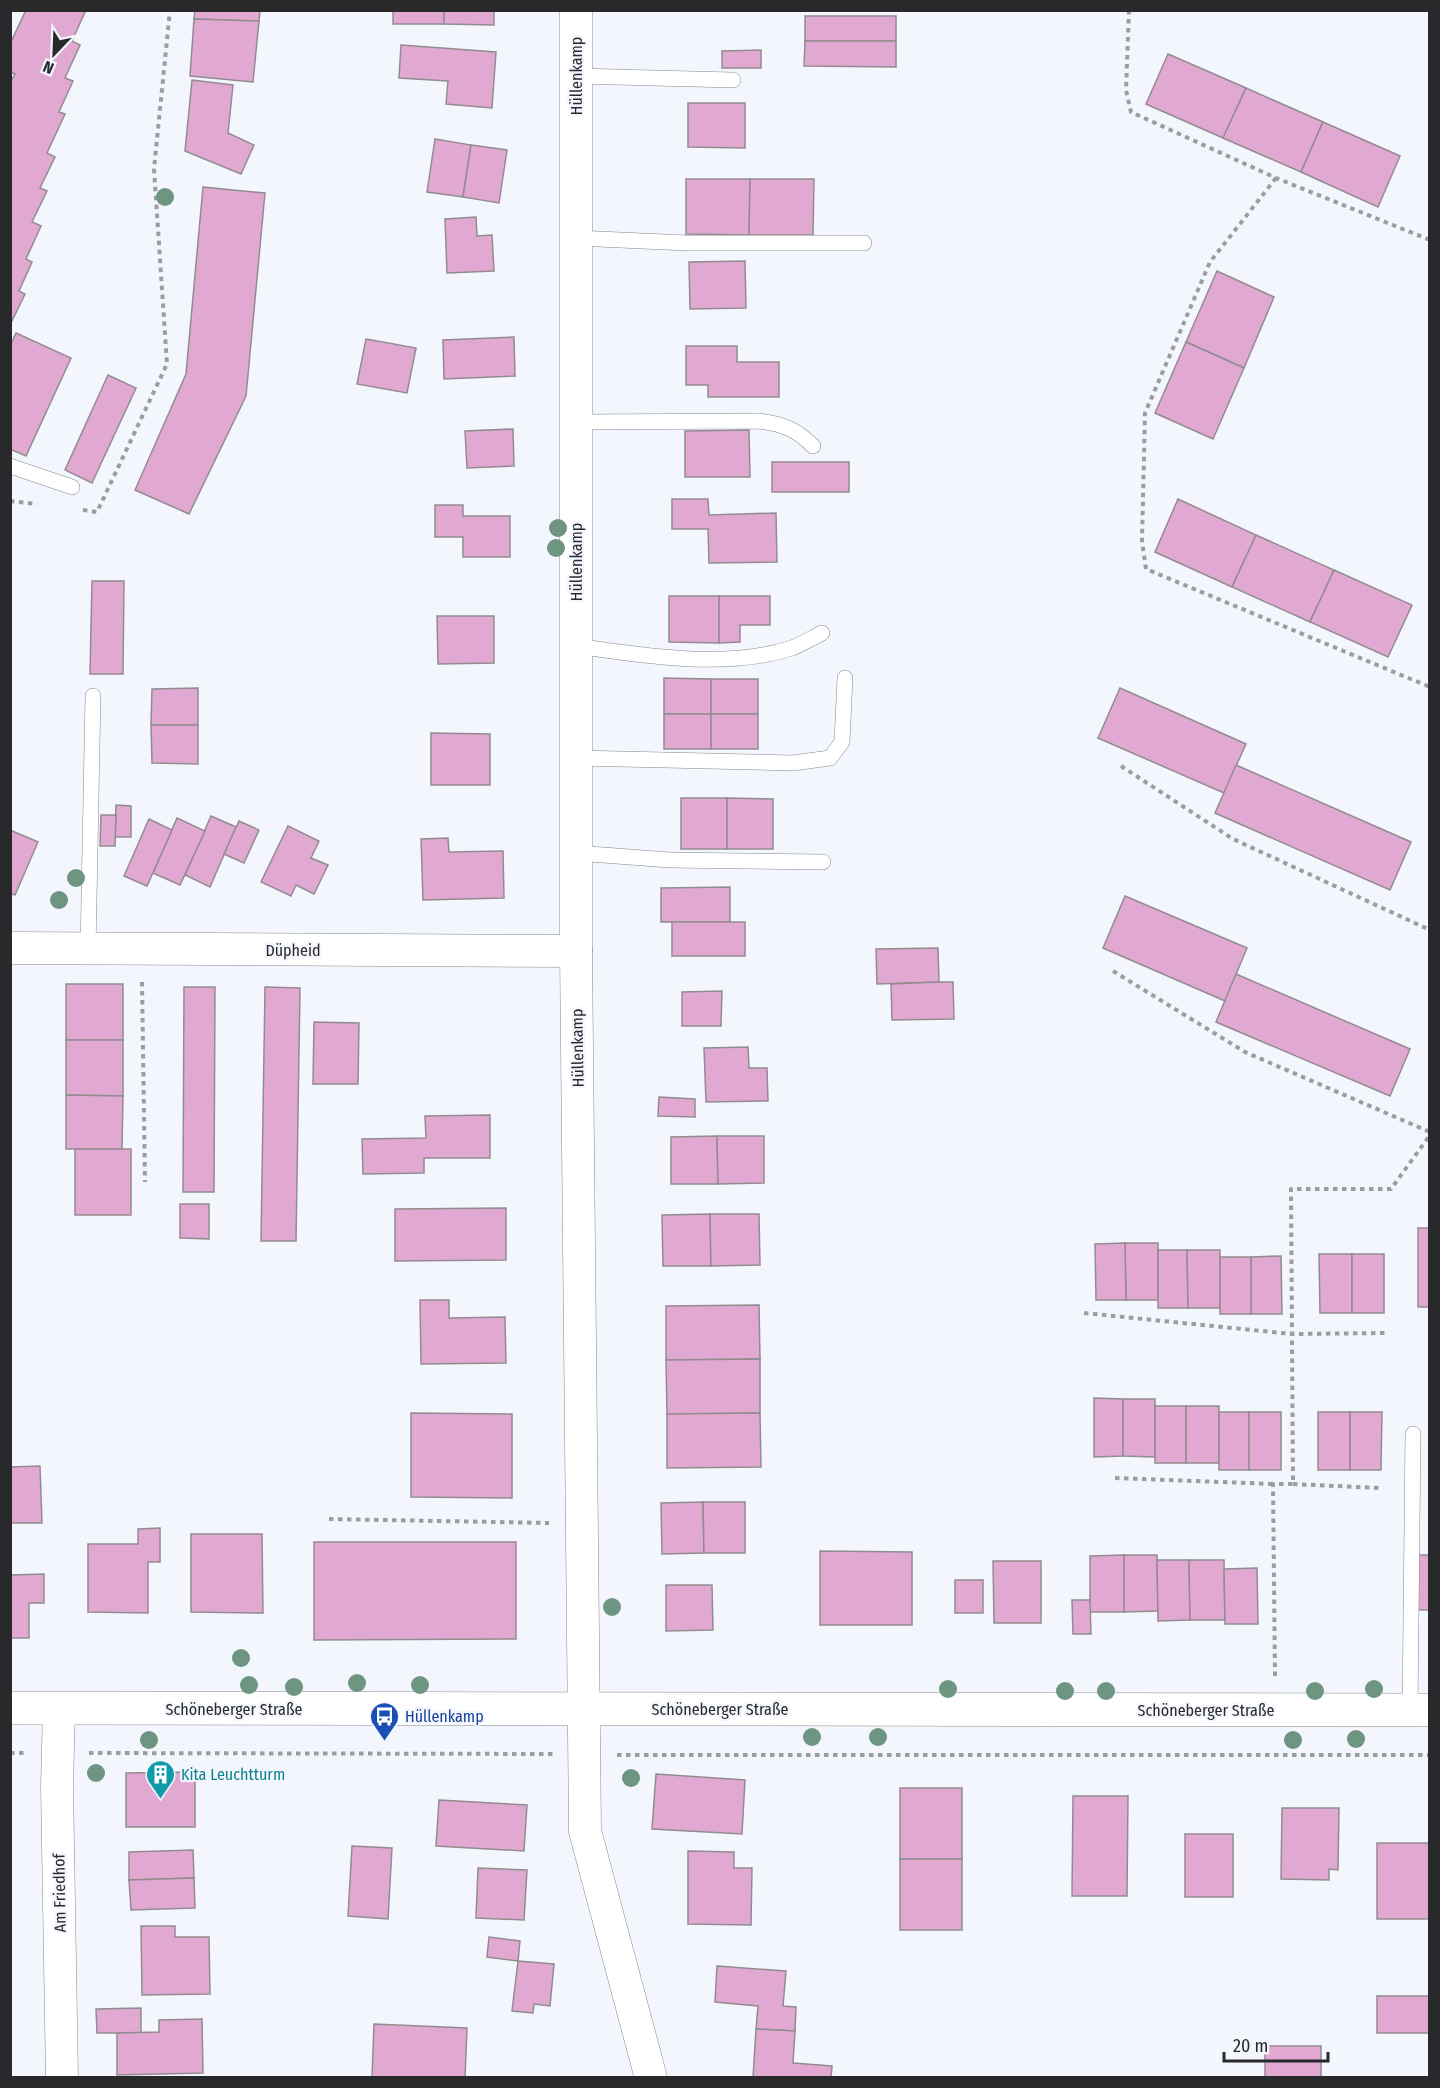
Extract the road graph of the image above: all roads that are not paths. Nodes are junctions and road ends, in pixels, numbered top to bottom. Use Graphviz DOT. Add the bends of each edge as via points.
graph roads {
  1 [pos="576,10"];
  2 [pos="576,76"];
  3 [pos="733,80"];
  4 [pos="576,238"];
  5 [pos="864,243"];
  6 [pos="576,422"];
  7 [pos="813,446"];
  8 [pos="10,466"];
  9 [pos="72,487"];
  10 [pos="822,633"];
  11 [pos="576,646"];
  12 [pos="845,678"];
  13 [pos="93,696"];
  14 [pos="576,758"];
  15 [pos="576,853"];
  16 [pos="823,862"];
  17 [pos="10,948"];
  18 [pos="88,950"];
  19 [pos="576,951"];
  20 [pos="1413,1434"];
  21 [pos="10,1708"];
  22 [pos="59,1708"];
  23 [pos="585,1709"];
  24 [pos="1420,1710"];
  25 [pos="62,2078"];
  26 [pos="651,2078"];
  1 -- 2 [label="street, Hüllenkamp"];
  2 -- 3 [label="lane"];
  2 -- 4 [label="street, Hüllenkamp"];
  4 -- 5 [label="lane" via="687,243"];
  4 -- 6 [label="street, Hüllenkamp"];
  6 -- 7 [label="lane" via="780,423 796,430"];
  6 -- 11 [label="street, Hüllenkamp"];
  8 -- 9 [label="lane"];
  10 -- 11 [label="lane" via="793,647 759,655 710,659"];
  11 -- 14 [label="street, Hüllenkamp"];
  12 -- 14 [label="lane" via="842,742 830,758 793,762"];
  13 -- 18 [label="lane"];
  14 -- 15 [label="street, Hüllenkamp"];
  15 -- 16 [label="lane" via="670,860"];
  15 -- 19 [label="street, Hüllenkamp"];
  17 -- 18 [label="street, Düpheid"];
  18 -- 19 [label="street, Düpheid"];
  19 -- 23 [label="street, Hüllenkamp"];
  20 -- 24 [label="lane"];
  21 -- 22 [label="street, Schöneberger Straße"];
  22 -- 23 [label="street, Schöneberger Straße"];
  22 -- 25 [label="street, Am Friedhof"];
  23 -- 24 [label="street, Schöneberger Straße"];
  23 -- 26 [label="street, Hüllenkamp" via="585,1831"];
}
